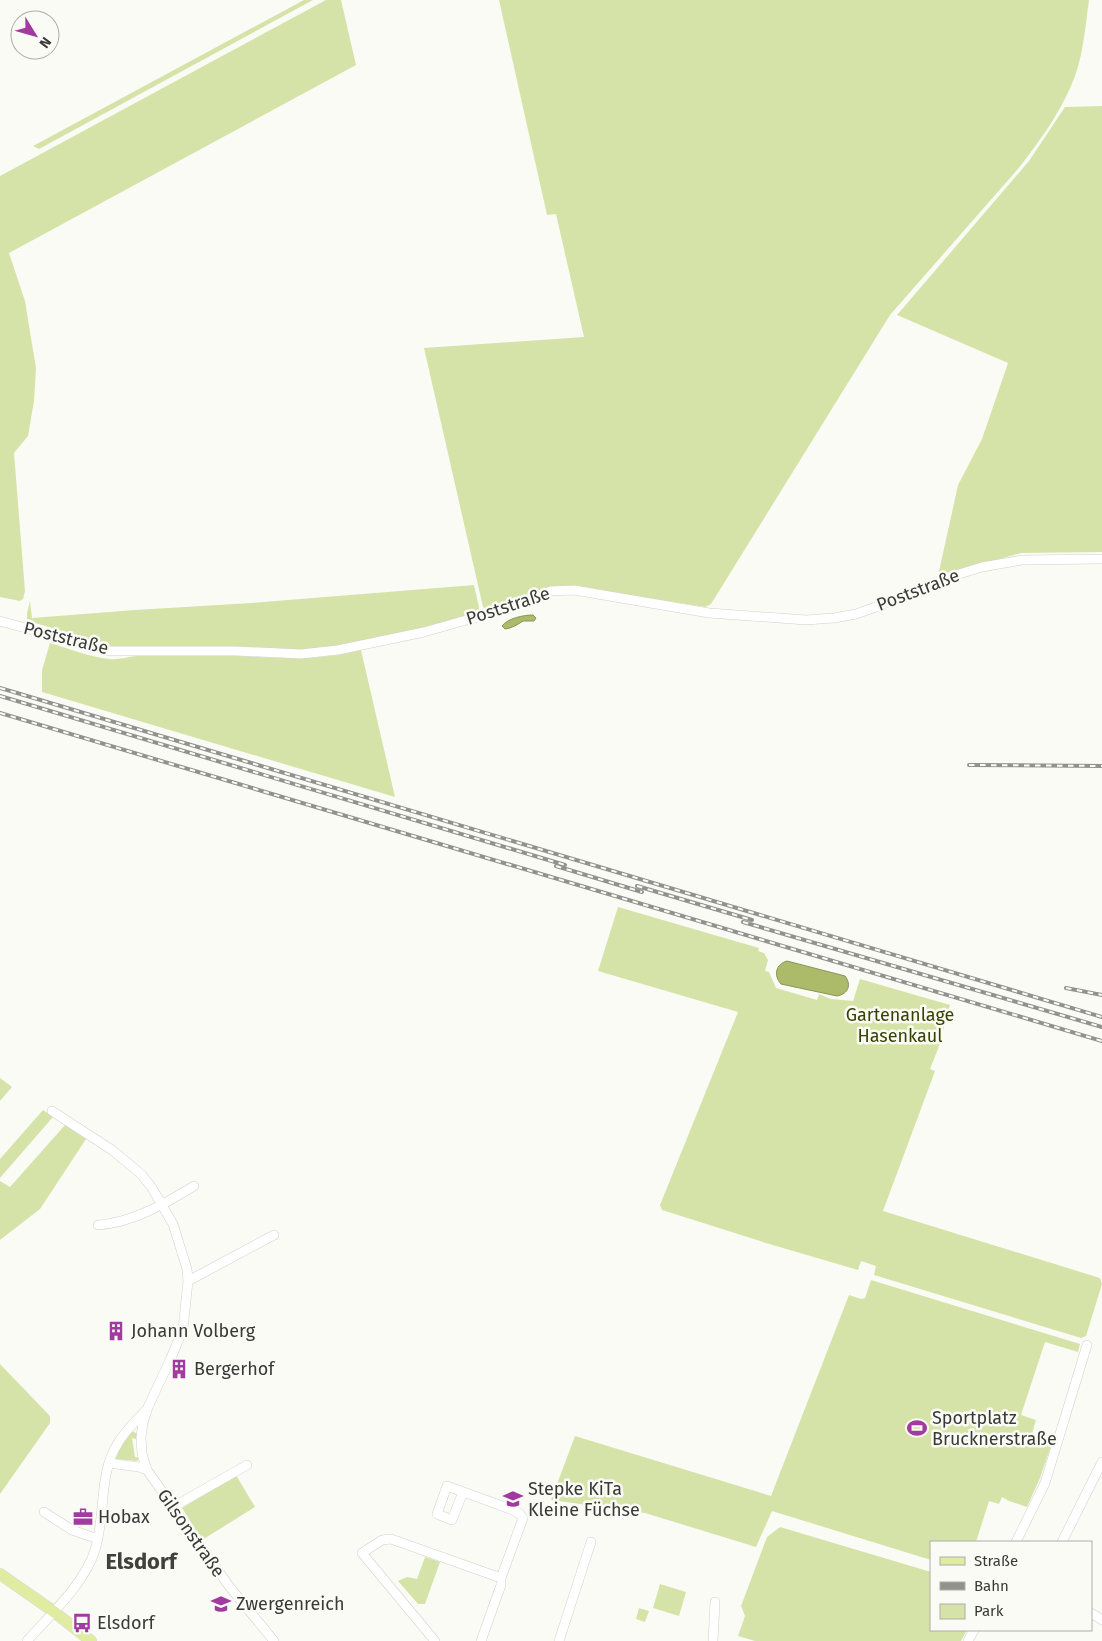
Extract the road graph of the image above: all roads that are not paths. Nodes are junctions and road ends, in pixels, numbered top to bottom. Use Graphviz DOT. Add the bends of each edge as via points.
graph roads {
  1 [pos="1102,559"];
  2 [pos="0,620"];
  3 [pos="52,1111"];
  4 [pos="194,1186"];
  5 [pos="163,1206"];
  6 [pos="98,1225"];
  7 [pos="274,1234"];
  8 [pos="188,1281"];
  9 [pos="1087,1345"];
  10 [pos="148,1406"];
  11 [pos="1102,1462"];
  12 [pos="109,1463"];
  13 [pos="247,1465"];
  14 [pos="147,1470"];
  15 [pos="463,1492"];
  16 [pos="173,1507"];
  17 [pos="44,1512"];
  18 [pos="98,1539"];
  19 [pos="1016,1541"];
  20 [pos="1062,1541"];
  21 [pos="591,1542"];
  22 [pos="0,1574"];
  23 [pos="501,1578"];
  24 [pos="715,1602"];
  25 [pos="54,1611"];
  26 [pos="27,1641"];
  27 [pos="91,1641"];
  28 [pos="274,1641"];
  29 [pos="435,1641"];
  30 [pos="481,1641"];
  31 [pos="559,1641"];
  32 [pos="713,1641"];
  1 -- 2 [label="street, Poststraße" via="1022,560 982,567 856,614 806,620 709,613 574,590 551,591 424,632 338,650 301,654 109,651"];
  3 -- 5 [label="street, Gilsonstraße" via="126,1160 141,1174"];
  4 -- 5 [label="street"];
  5 -- 6 [label="street" via="111,1225"];
  5 -- 8 [label="street, Gilsonstraße" via="173,1224"];
  7 -- 8 [label="street"];
  8 -- 10 [label="street, Gilsonstraße" via="181,1333"];
  9 -- 19 [label="street" via="1045,1483"];
  10 -- 12 [label="street, Gilsonstraße" via="118,1442"];
  10 -- 14 [label="street, Gilsonstraße" via="141,1437"];
  11 -- 20 [label="street"];
  12 -- 14 [label="street, Gilsonstraße"];
  12 -- 18 [label="street"];
  13 -- 16 [label="street"];
  14 -- 16 [label="street, Gilsonstraße"];
  15 -- 23 [label="street" via="523,1518"];
  16 -- 28 [label="street, Gilsonstraße" via="229,1586"];
  17 -- 18 [label="street" via="72,1530"];
  18 -- 25 [label="street" via="83,1574"];
  21 -- 31 [label="street"];
  22 -- 25 [label="main road"];
  23 -- 29 [label="street" via="391,1538 362,1553"];
  23 -- 30 [label="street"];
  24 -- 32 [label="street"];
  25 -- 26 [label="street"];
  25 -- 27 [label="main road"];
}
